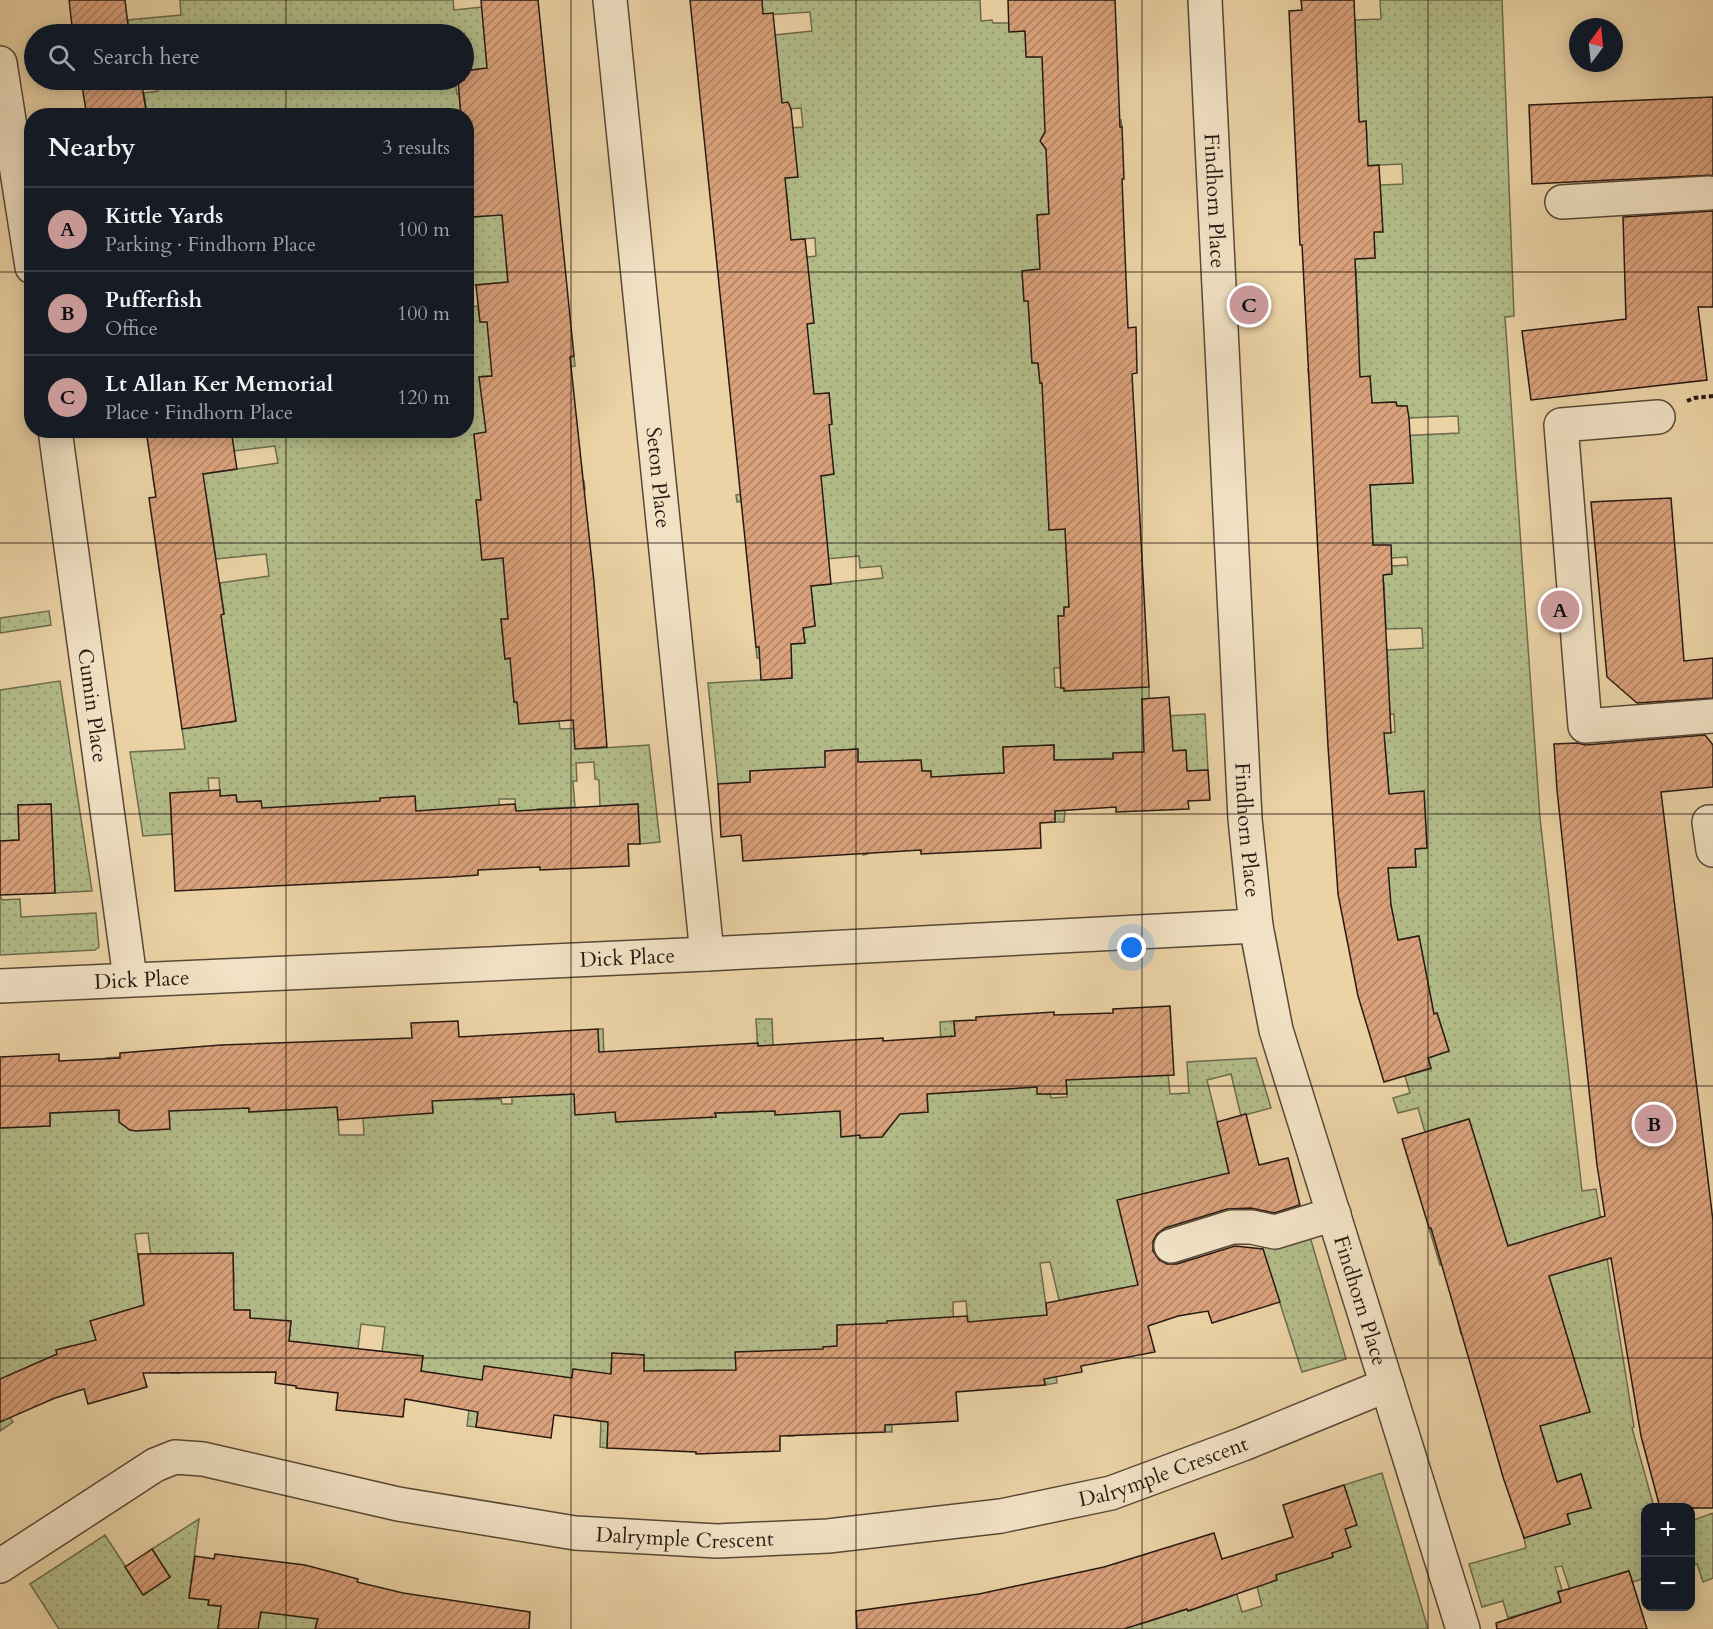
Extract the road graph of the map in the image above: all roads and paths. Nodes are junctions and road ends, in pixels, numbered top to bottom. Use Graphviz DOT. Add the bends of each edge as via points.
graph roads {
  1 [pos="610,0"];
  2 [pos="1205,0"];
  3 [pos="0,63"];
  4 [pos="1708,193"];
  5 [pos="1562,202"];
  6 [pos="24,216"];
  7 [pos="1658,417"];
  8 [pos="56,438"];
  9 [pos="1713,716"];
  10 [pos="1713,822"];
  11 [pos="1713,850"];
  12 [pos="1256,926"];
  13 [pos="707,954"];
  14 [pos="130,978"];
  15 [pos="0,986"];
  16 [pos="1334,1214"];
  17 [pos="1171,1246"];
  18 [pos="1387,1385"];
  19 [pos="0,1566"];
  20 [pos="1463,1629"];
  1 -- 13 [label="street, Seton Place"];
  2 -- 12 [label="street, Findhorn Place" via="1246,828"];
  3 -- 6 [label="street"];
  4 -- 5 [label="street"];
  7 -- 9 [label="street" via="1561,425 1585,726"];
  8 -- 14 [label="street, Cumin Place"];
  10 -- 11 [label="street" via="1709,822"];
  12 -- 13 [label="street, Dick Place"];
  12 -- 16 [label="street, Findhorn Place" via="1276,1030"];
  13 -- 14 [label="street, Dick Place"];
  14 -- 15 [label="street, Dick Place"];
  16 -- 17 [label="street" via="1275,1232 1232,1227"];
  16 -- 18 [label="street, Findhorn Place"];
  18 -- 19 [label="street, Dalrymple Crescent" via="1111,1493 965,1522 817,1536 717,1541 575,1533 398,1504 203,1459 175,1458 155,1464"];
  18 -- 20 [label="street, Findhorn Place"];
}
